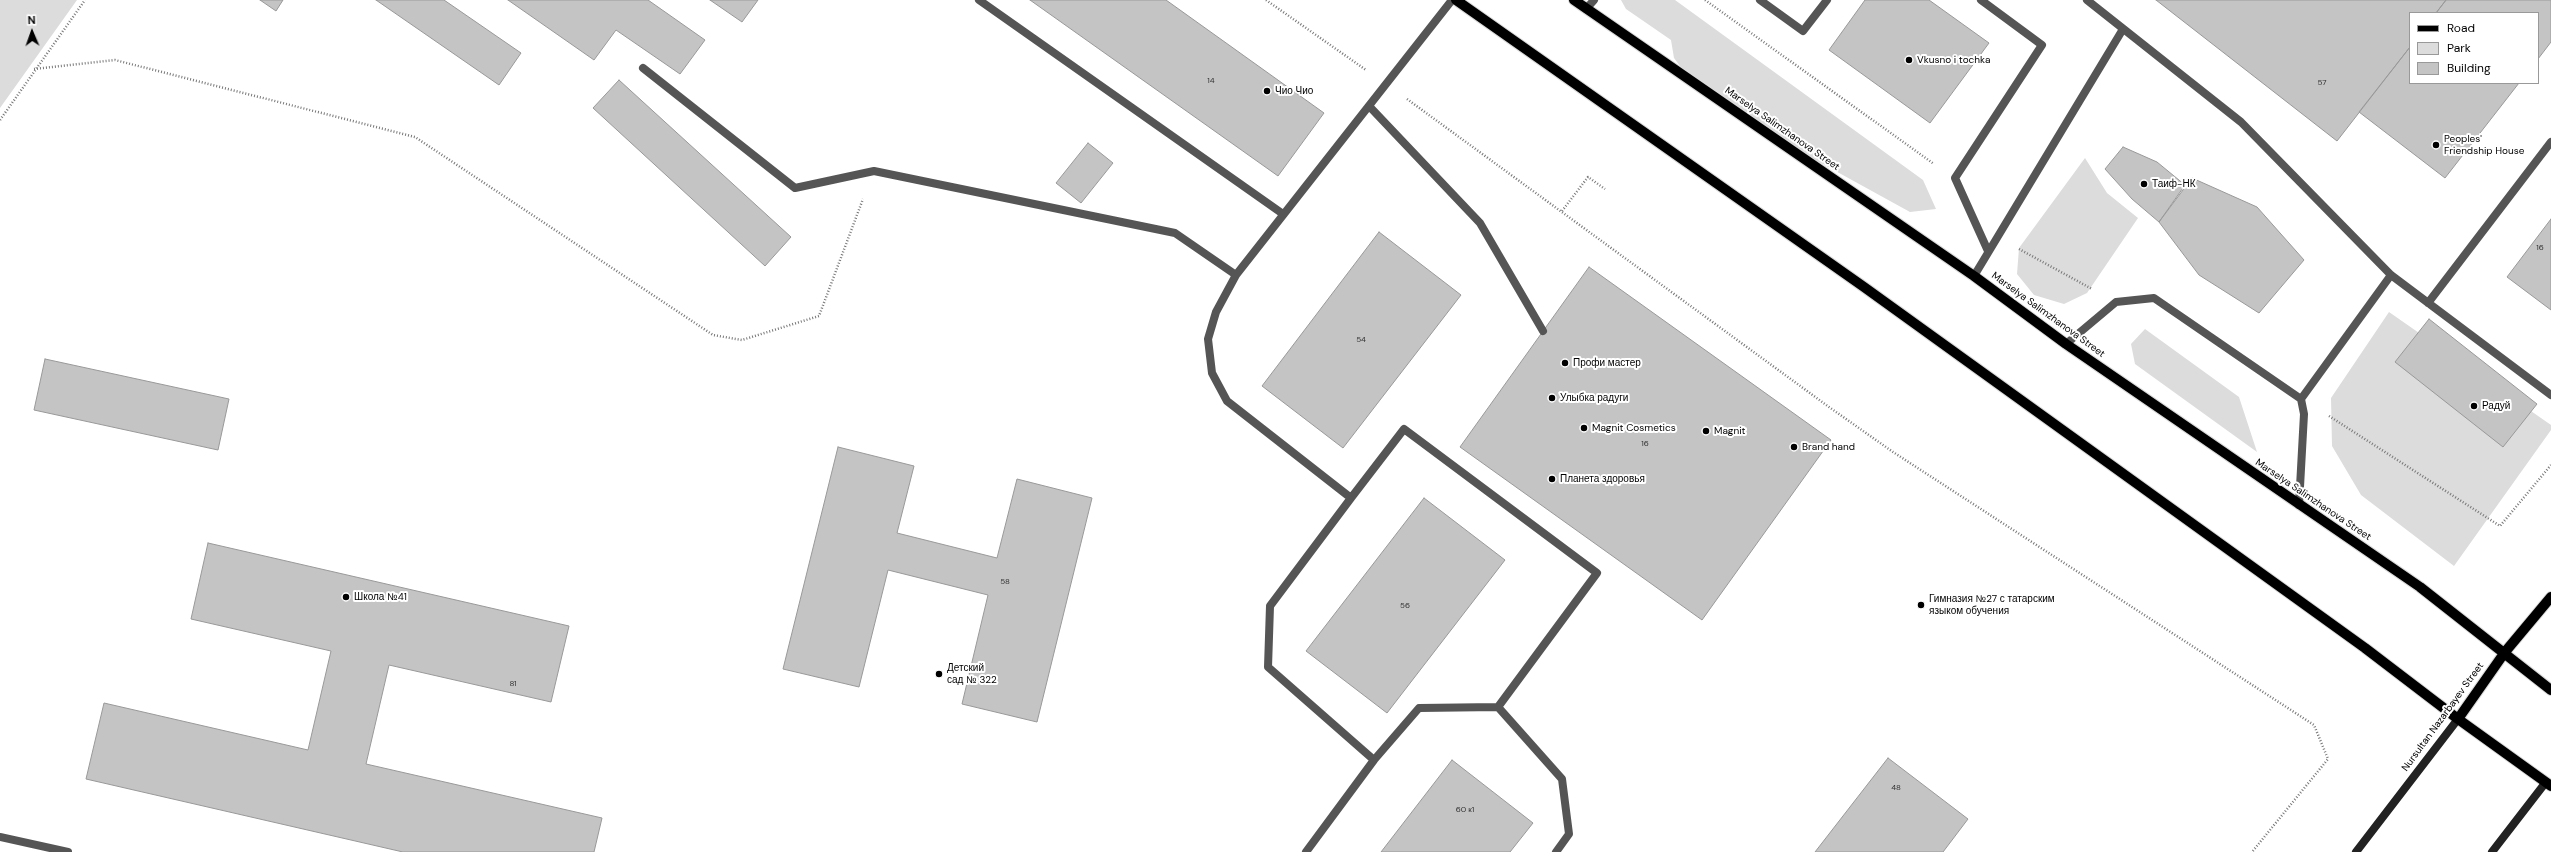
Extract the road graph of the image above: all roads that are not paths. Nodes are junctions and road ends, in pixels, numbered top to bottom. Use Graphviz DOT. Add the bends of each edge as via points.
graph roads {
  1 [pos="979,0"];
  2 [pos="1452,0"];
  3 [pos="1456,0"];
  4 [pos="1574,0"];
  5 [pos="1594,0"];
  6 [pos="1760,0"];
  7 [pos="1827,0"];
  8 [pos="1981,0"];
  9 [pos="2087,0"];
  10 [pos="1586,9"];
  11 [pos="2123,29"];
  12 [pos="643,68"];
  13 [pos="1369,106"];
  14 [pos="2551,142"];
  15 [pos="1283,214"];
  16 [pos="1988,251"];
  17 [pos="1236,275"];
  18 [pos="2391,275"];
  19 [pos="1974,276"];
  20 [pos="2428,304"];
  21 [pos="1543,331"];
  22 [pos="2066,344"];
  23 [pos="2551,395"];
  24 [pos="2301,399"];
  25 [pos="1351,498"];
  26 [pos="2299,505"];
  27 [pos="2551,597"];
  28 [pos="2505,652"];
  29 [pos="2551,690"];
  30 [pos="1498,707"];
  31 [pos="2458,719"];
  32 [pos="1374,760"];
  33 [pos="2549,781"];
  34 [pos="0,837"];
  35 [pos="68,852"];
  36 [pos="1306,852"];
  37 [pos="1556,852"];
  38 [pos="2356,852"];
  39 [pos="2492,852"];
  1 -- 15 [label="lane"];
  2 -- 13 [label="lane"];
  3 -- 31 [label="main road" via="1864,287 2365,648"];
  4 -- 10 [label="main road, Marselya Salimzhanova Street"];
  5 -- 10 [label="lane"];
  6 -- 7 [label="lane" via="1803,30"];
  8 -- 16 [label="lane" via="2042,45 1955,178"];
  9 -- 11 [label="lane"];
  10 -- 19 [label="main road, Marselya Salimzhanova Street"];
  11 -- 16 [label="lane"];
  11 -- 18 [label="lane" via="2241,122"];
  12 -- 17 [label="lane" via="795,188 874,171 1175,233"];
  13 -- 15 [label="lane"];
  13 -- 21 [label="lane" via="1480,223"];
  14 -- 20 [label="lane"];
  15 -- 17 [label="lane"];
  16 -- 19 [label="lane"];
  17 -- 25 [label="lane" via="1216,312 1208,339 1212,373 1227,401"];
  18 -- 20 [label="lane"];
  18 -- 24 [label="lane"];
  19 -- 22 [label="main road, Marselya Salimzhanova Street"];
  20 -- 23 [label="lane"];
  22 -- 24 [label="lane" via="2116,302 2154,298"];
  22 -- 26 [label="main road, Marselya Salimzhanova Street"];
  24 -- 26 [label="lane" via="2304,414"];
  25 -- 30 [label="lane" via="1404,429 1597,573"];
  25 -- 32 [label="lane" via="1270,606 1268,667"];
  26 -- 28 [label="main road, Marselya Salimzhanova Street" via="2420,586"];
  27 -- 28 [label="main road, Nursultan Nazarbayev Street"];
  28 -- 29 [label="main road, Marselya Salimzhanova Street"];
  28 -- 31 [label="main road, Nursultan Nazarbayev Street"];
  30 -- 32 [label="lane" via="1419,708"];
  30 -- 37 [label="lane" via="1562,778 1569,834"];
  31 -- 33 [label="main road"];
  31 -- 38 [label="main road, Nursultan Nazarbayev Street"];
  32 -- 36 [label="lane"];
  33 -- 39 [label="main road"];
  34 -- 35 [label="lane"];
}
